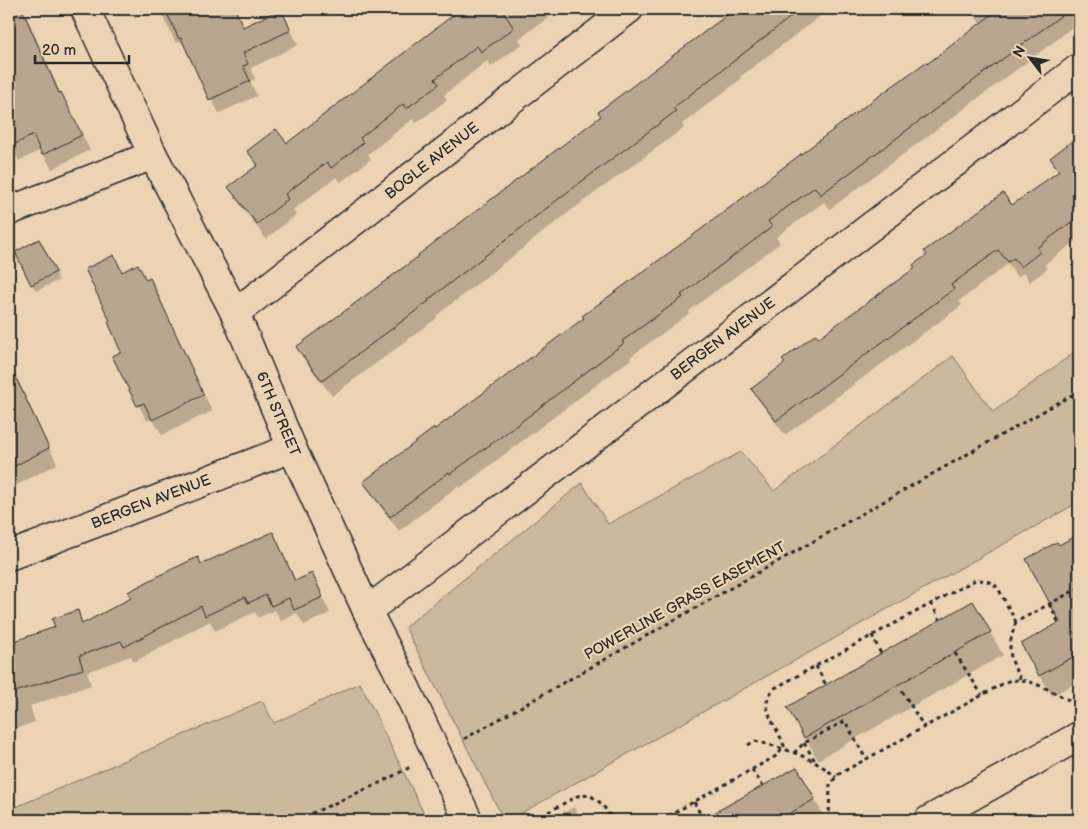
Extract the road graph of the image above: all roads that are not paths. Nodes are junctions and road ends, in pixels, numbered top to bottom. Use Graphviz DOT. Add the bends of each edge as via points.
graph roads {
  1 [pos="85,9"];
  2 [pos="629,9"];
  3 [pos="1079,68"];
  4 [pos="153,154"];
  5 [pos="9,211"];
  6 [pos="235,314"];
  7 [pos="292,448"];
  8 [pos="9,556"];
  9 [pos="367,611"];
  10 [pos="1079,736"];
  11 [pos="468,820"];
  12 [pos="928,820"];
  1 -- 4 [label="street, 6TH STREET"];
  2 -- 6 [label="street, BOGLE AVENUE"];
  3 -- 9 [label="street, BERGEN AVENUE"];
  4 -- 5 [label="street"];
  4 -- 6 [label="street, 6TH STREET"];
  6 -- 7 [label="street, 6TH STREET"];
  7 -- 8 [label="street, BERGEN AVENUE"];
  7 -- 9 [label="street, 6TH STREET"];
  9 -- 11 [label="street, 6TH STREET"];
  10 -- 12 [label="street"];
}
